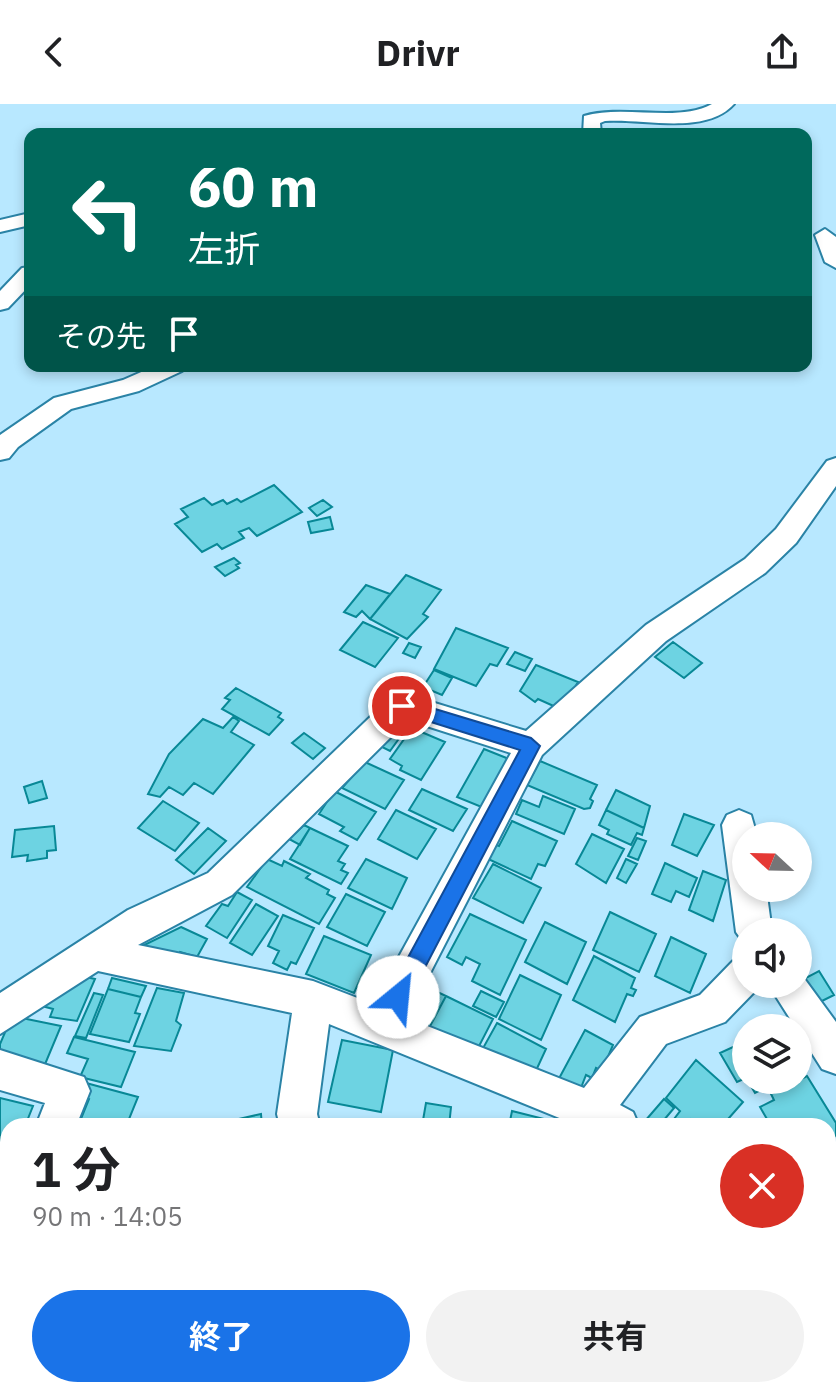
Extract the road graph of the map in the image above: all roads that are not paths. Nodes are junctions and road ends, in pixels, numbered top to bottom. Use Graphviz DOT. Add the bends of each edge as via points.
graph roads {
  1 [pos="725,104"];
  2 [pos="591,128"];
  3 [pos="24,220"];
  4 [pos="0,226"];
  5 [pos="825,235"];
  6 [pos="836,262"];
  7 [pos="24,279"];
  8 [pos="0,303"];
  9 [pos="161,372"];
  10 [pos="0,452"];
  11 [pos="836,467"];
  12 [pos="531,746"];
  13 [pos="94,953"];
  14 [pos="732,988"];
  15 [pos="797,998"];
  16 [pos="313,999"];
  17 [pos="0,1015"];
  18 [pos="383,1024"];
  19 [pos="836,1055"];
  20 [pos="0,1070"];
  21 [pos="59,1118"];
  22 [pos="298,1118"];
  23 [pos="605,1118"];
  1 -- 2 [label="street" via="703,114 648,106 607,109 590,120"];
  3 -- 4 [label="street"];
  5 -- 6 [label="street"];
  7 -- 8 [label="street"];
  9 -- 10 [label="street" via="131,386 63,403"];
  11 -- 12 [label="street" via="786,536 755,566 656,633"];
  12 -- 13 [label="street" via="402,706 220,884 141,922"];
  12 -- 18 [label="street"];
  13 -- 16 [label="street"];
  13 -- 17 [label="street"];
  14 -- 23 [label="street" via="712,1009 653,1030"];
  15 -- 19 [label="street"];
  16 -- 18 [label="street"];
  16 -- 22 [label="street"];
  18 -- 23 [label="street"];
  20 -- 21 [label="street" via="70,1091"];
}
